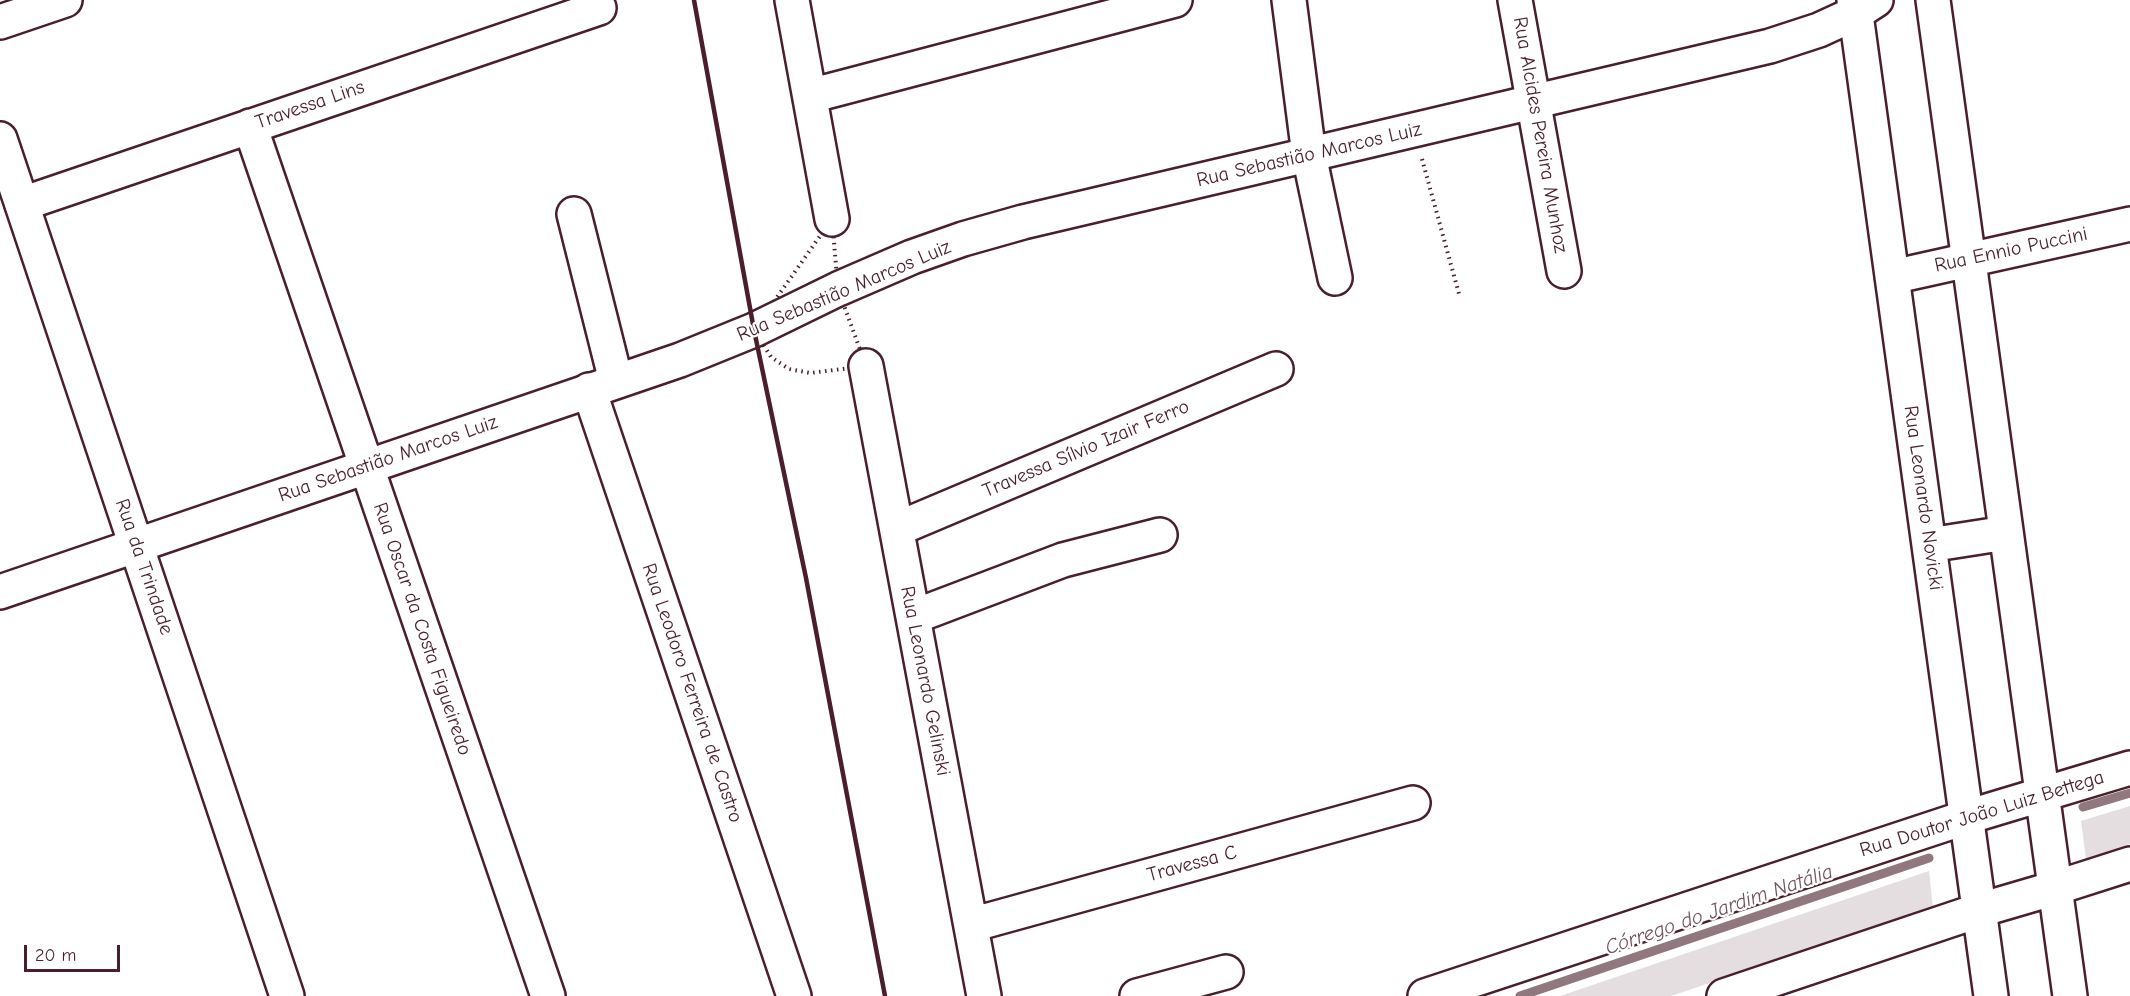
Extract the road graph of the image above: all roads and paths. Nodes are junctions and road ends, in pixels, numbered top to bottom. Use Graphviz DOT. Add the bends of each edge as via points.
graph roads {
  1 [pos="64,0"];
  2 [pos="792,0"];
  3 [pos="1175,0"];
  4 [pos="1289,0"];
  5 [pos="1515,0"];
  6 [pos="1933,0"];
  7 [pos="1862,4"];
  8 [pos="599,8"];
  9 [pos="0,22"];
  10 [pos="810,96"];
  11 [pos="1534,101"];
  12 [pos="250,126"];
  13 [pos="1414,130"];
  14 [pos="0,139"];
  15 [pos="1309,155"];
  16 [pos="22,204"];
  17 [pos="574,214"];
  18 [pos="832,219"];
  19 [pos="2130,224"];
  20 [pos="1969,260"];
  21 [pos="1564,271"];
  22 [pos="1892,277"];
  23 [pos="1335,278"];
  24 [pos="1459,294"];
  25 [pos="754,330"];
  26 [pos="866,366"];
  27 [pos="1275,369"];
  28 [pos="602,386"];
  29 [pos="367,466"];
  30 [pos="897,529"];
  31 [pos="2006,533"];
  32 [pos="1160,536"];
  33 [pos="1929,544"];
  34 [pos="136,545"];
  35 [pos="0,591"];
  36 [pos="913,617"];
  37 [pos="2130,768"];
  38 [pos="2042,794"];
  39 [pos="1413,803"];
  40 [pos="1967,817"];
  41 [pos="2130,864"];
  42 [pos="2055,888"];
  43 [pos="1980,910"];
  44 [pos="971,925"];
  45 [pos="1226,972"];
  46 [pos="287,996"];
  47 [pos="548,996"];
  48 [pos="794,996"];
  49 [pos="984,996"];
  50 [pos="1137,996"];
  51 [pos="1425,996"];
  52 [pos="1724,996"];
  53 [pos="1991,996"];
  54 [pos="2070,996"];
  1 -- 9 [label="street"];
  2 -- 10 [label="street"];
  3 -- 10 [label="street"];
  4 -- 15 [label="street"];
  5 -- 11 [label="street, Rua Alcides Pereira Munhoz"];
  6 -- 20 [label="street"];
  7 -- 11 [label="street, Rua Sebastião Marcos Luiz" via="1819,30 1770,46"];
  7 -- 22 [label="street, Rua Leonardo Novicki"];
  8 -- 12 [label="street, Travessa Lins"];
  10 -- 18 [label="street"];
  11 -- 13 [label="street, Rua Sebastião Marcos Luiz"];
  11 -- 21 [label="street, Rua Alcides Pereira Munhoz"];
  12 -- 16 [label="street, Travessa Lins"];
  12 -- 29 [label="street, Rua Oscar da Costa Figueiredo"];
  13 -- 15 [label="street, Rua Sebastião Marcos Luiz"];
  13 -- 24 [label="path"];
  14 -- 16 [label="street, Rua da Trindade"];
  15 -- 23 [label="street"];
  15 -- 25 [label="street, Rua Sebastião Marcos Luiz" via="963,239 861,279"];
  16 -- 34 [label="street, Rua da Trindade"];
  17 -- 28 [label="street, Rua Leodoro Ferreira de Castro"];
  19 -- 20 [label="street, Rua Ennio Puccini"];
  20 -- 22 [label="street, Rua Ennio Puccini"];
  20 -- 31 [label="street"];
  22 -- 33 [label="street, Rua Leonardo Novicki"];
  25 -- 26 [label="path" via="771,357 789,369 810,373"];
  25 -- 28 [label="street, Rua Sebastião Marcos Luiz"];
  26 -- 30 [label="street, Rua Leonardo Gelinski"];
  27 -- 30 [label="street, Travessa Sílvio Izair Ferro"];
  28 -- 29 [label="street, Rua Sebastião Marcos Luiz"];
  28 -- 48 [label="street, Rua Leodoro Ferreira de Castro"];
  29 -- 34 [label="street, Rua Sebastião Marcos Luiz"];
  29 -- 47 [label="street, Rua Oscar da Costa Figueiredo"];
  30 -- 36 [label="street, Rua Leonardo Gelinski"];
  31 -- 33 [label="street"];
  31 -- 38 [label="street"];
  32 -- 36 [label="street" via="1063,561"];
  33 -- 40 [label="street, Rua Leonardo Novicki"];
  34 -- 35 [label="street, Rua Sebastião Marcos Luiz"];
  34 -- 46 [label="street, Rua da Trindade"];
  36 -- 44 [label="street, Rua Leonardo Gelinski"];
  37 -- 38 [label="street, Rua Doutor João Luiz Bettega"];
  38 -- 40 [label="street, Rua Doutor João Luiz Bettega"];
  38 -- 42 [label="street"];
  39 -- 44 [label="street, Travessa C"];
  40 -- 43 [label="street, Rua Leonardo Novicki"];
  40 -- 51 [label="street, Rua Doutor João Luiz Bettega"];
  41 -- 42 [label="street"];
  42 -- 43 [label="street"];
  42 -- 54 [label="street"];
  43 -- 52 [label="street"];
  43 -- 53 [label="street, Rua Leonardo Novicki"];
  44 -- 49 [label="street, Rua Leonardo Gelinski"];
  45 -- 50 [label="street"];
}
